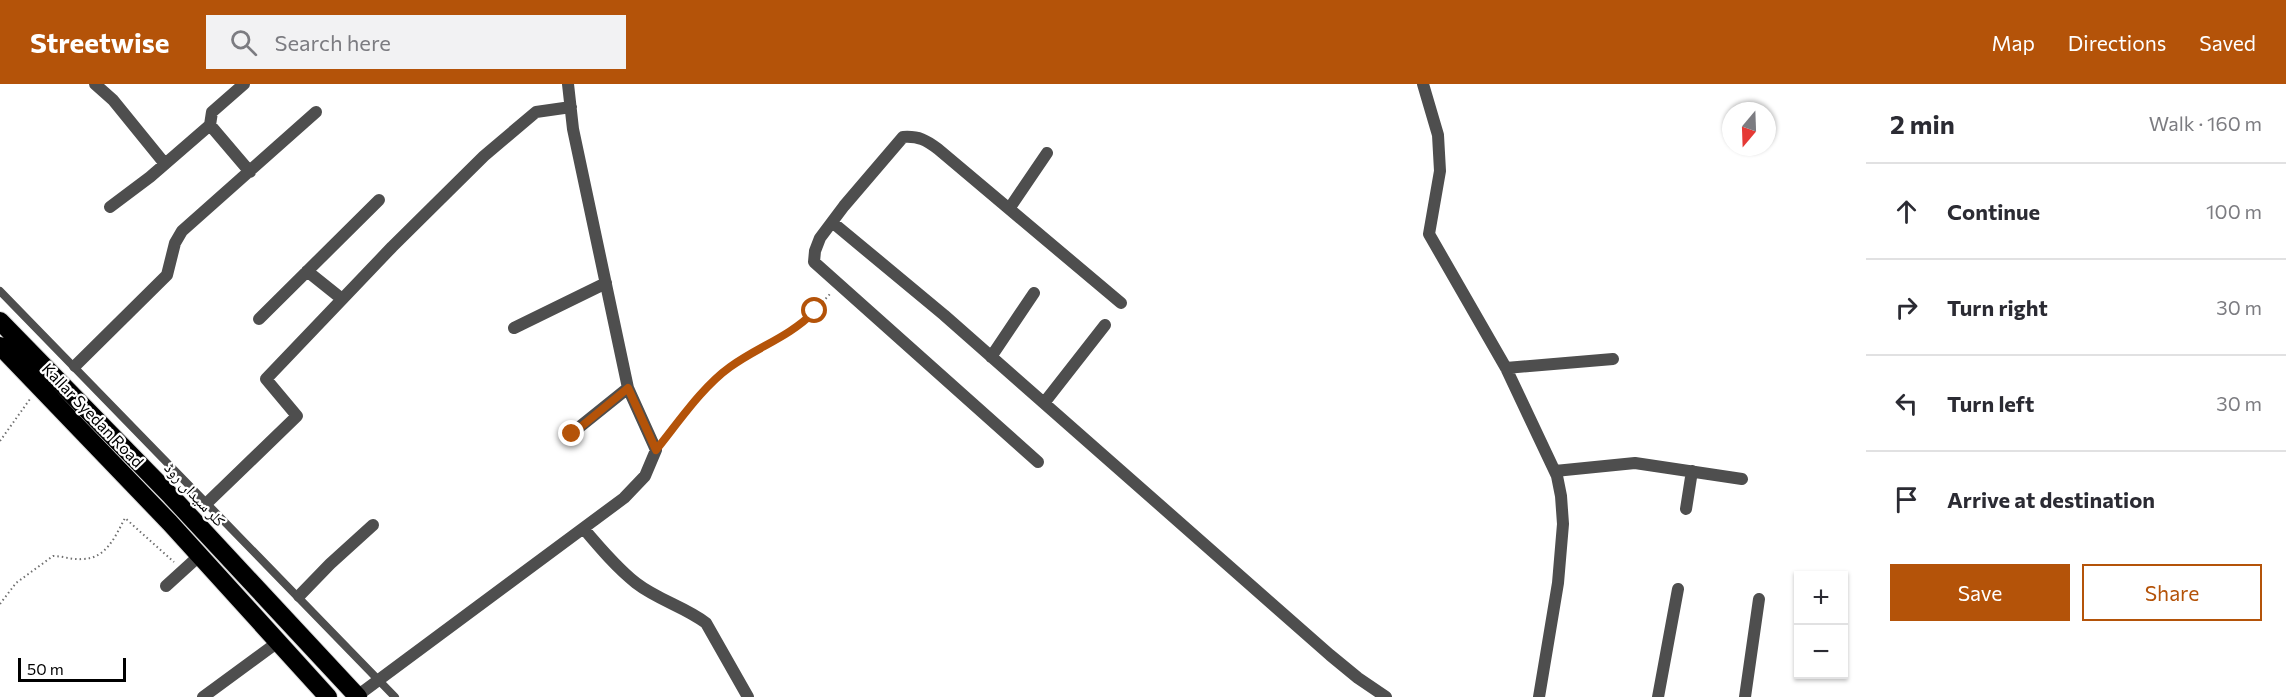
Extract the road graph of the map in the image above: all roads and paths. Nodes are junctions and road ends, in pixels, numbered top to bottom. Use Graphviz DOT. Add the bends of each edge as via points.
graph roads {
  1 [pos="95,84"];
  2 [pos="244,84"];
  3 [pos="568,84"];
  4 [pos="1423,84"];
  5 [pos="570,107"];
  6 [pos="316,112"];
  7 [pos="210,125"];
  8 [pos="1047,153"];
  9 [pos="165,164"];
  10 [pos="250,172"];
  11 [pos="379,201"];
  12 [pos="110,207"];
  13 [pos="1009,209"];
  14 [pos="832,222"];
  15 [pos="307,271"];
  16 [pos="606,283"];
  17 [pos="838,285"];
  18 [pos="0,291"];
  19 [pos="1034,293"];
  20 [pos="342,299"];
  21 [pos="1121,303"];
  22 [pos="259,319"];
  23 [pos="0,321"];
  24 [pos="1105,325"];
  25 [pos="514,328"];
  26 [pos="0,346"];
  27 [pos="991,357"];
  28 [pos="1613,359"];
  29 [pos="75,366"];
  30 [pos="1506,368"];
  31 [pos="39,387"];
  32 [pos="628,388"];
  33 [pos="1044,403"];
  34 [pos="572,434"];
  35 [pos="0,441"];
  36 [pos="656,450"];
  37 [pos="1038,462"];
  38 [pos="1555,471"];
  39 [pos="1692,471"];
  40 [pos="1742,479"];
  41 [pos="208,502"];
  42 [pos="1686,509"];
  43 [pos="373,525"];
  44 [pos="584,530"];
  45 [pos="199,556"];
  46 [pos="183,570"];
  47 [pos="166,586"];
  48 [pos="1678,589"];
  49 [pos="299,596"];
  50 [pos="1759,599"];
  51 [pos="0,604"];
  52 [pos="278,642"];
  53 [pos="379,679"];
  54 [pos="357,696"];
  55 [pos="203,697"];
  56 [pos="328,697"];
  57 [pos="395,697"];
  58 [pos="748,697"];
  59 [pos="1386,697"];
  60 [pos="1539,697"];
  61 [pos="1658,697"];
  62 [pos="1744,697"];
  1 -- 9 [label="street" via="113,100"];
  2 -- 7 [label="street" via="212,112"];
  3 -- 5 [label="street"];
  4 -- 30 [label="street" via="1438,135 1440,171 1429,234"];
  5 -- 16 [label="street"];
  5 -- 20 [label="street" via="536,111 483,156"];
  6 -- 10 [label="street"];
  7 -- 9 [label="street"];
  7 -- 10 [label="street"];
  8 -- 13 [label="street"];
  9 -- 12 [label="street"];
  10 -- 29 [label="street" via="182,231 167,275"];
  11 -- 15 [label="street"];
  13 -- 14 [label="street" via="915,136 903,137"];
  13 -- 21 [label="street"];
  14 -- 17 [label="street" via="820,238 814,262"];
  14 -- 27 [label="street"];
  15 -- 20 [label="street"];
  15 -- 22 [label="street"];
  16 -- 25 [label="street"];
  16 -- 32 [label="street"];
  17 -- 36 [label="path" via="786,336 729,367"];
  17 -- 37 [label="street"];
  18 -- 29 [label="lane"];
  19 -- 27 [label="street"];
  20 -- 41 [label="street" via="266,379 297,416"];
  23 -- 54 [label="highway, کلر سیداں روڈ" via="171,496"];
  24 -- 33 [label="street"];
  26 -- 31 [label="highway, Kallar Syedan Road"];
  27 -- 33 [label="street"];
  28 -- 30 [label="street"];
  29 -- 41 [label="lane"];
  30 -- 38 [label="street"];
  31 -- 35 [label="path"];
  31 -- 45 [label="highway, Kallar Syedan Road"];
  32 -- 34 [label="street"];
  32 -- 36 [label="street"];
  33 -- 59 [label="street" via="1330,655"];
  36 -- 44 [label="street" via="645,476"];
  38 -- 39 [label="street" via="1635,463"];
  38 -- 60 [label="street" via="1563,524 1558,583"];
  39 -- 40 [label="street"];
  39 -- 42 [label="street"];
  41 -- 49 [label="lane"];
  43 -- 49 [label="street"];
  44 -- 53 [label="street"];
  44 -- 58 [label="street" via="637,584 706,623"];
  45 -- 46 [label="street"];
  45 -- 52 [label="highway, Kallar Syedan Road"];
  46 -- 47 [label="street"];
  46 -- 51 [label="path" via="125,518 112,544 98,556 81,560 53,556 16,583"];
  48 -- 61 [label="street"];
  49 -- 53 [label="lane"];
  50 -- 62 [label="street"];
  52 -- 55 [label="street"];
  52 -- 56 [label="highway, Kallar Syedan Road"];
  53 -- 54 [label="street"];
  53 -- 57 [label="lane"];
}
